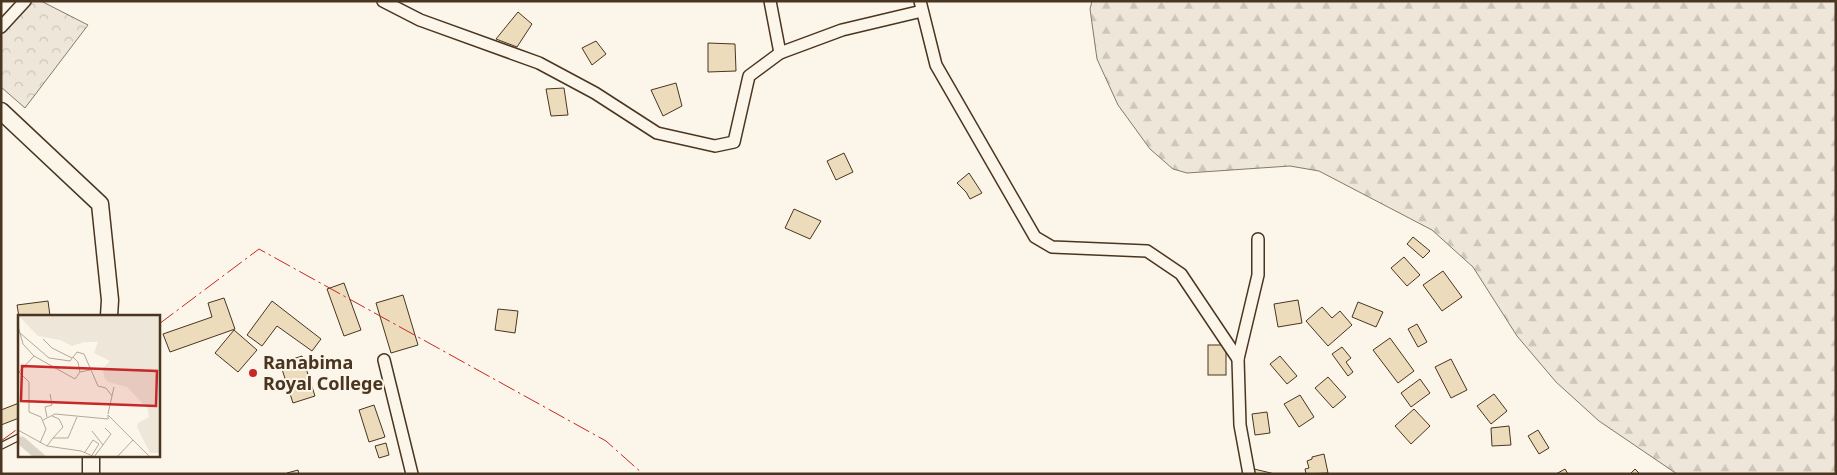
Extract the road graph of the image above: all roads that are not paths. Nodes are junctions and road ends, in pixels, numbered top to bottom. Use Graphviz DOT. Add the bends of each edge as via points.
graph roads {
  1 [pos="26,1"];
  2 [pos="383,1"];
  3 [pos="770,1"];
  4 [pos="921,6"];
  5 [pos="1,27"];
  6 [pos="780,53"];
  7 [pos="1,111"];
  8 [pos="1258,239"];
  9 [pos="109,315"];
  10 [pos="1238,358"];
  11 [pos="384,360"];
  12 [pos="18,438"];
  13 [pos="1,446"];
  14 [pos="91,458"];
  15 [pos="92,474"];
  16 [pos="412,474"];
  17 [pos="1249,474"];
  1 -- 5 [label="street"];
  2 -- 6 [label="street" via="420,20 538,63 595,93 657,133 715,146 734,142 749,76"];
  3 -- 6 [label="street"];
  4 -- 6 [label="street"];
  4 -- 10 [label="street" via="936,66 1035,237 1052,247 1147,251 1181,274"];
  7 -- 9 [label="street" via="100,204"];
  8 -- 10 [label="street" via="1258,275"];
  10 -- 17 [label="street" via="1240,425"];
  11 -- 16 [label="street"];
  12 -- 13 [label="lane"];
  14 -- 15 [label="street"];
}
